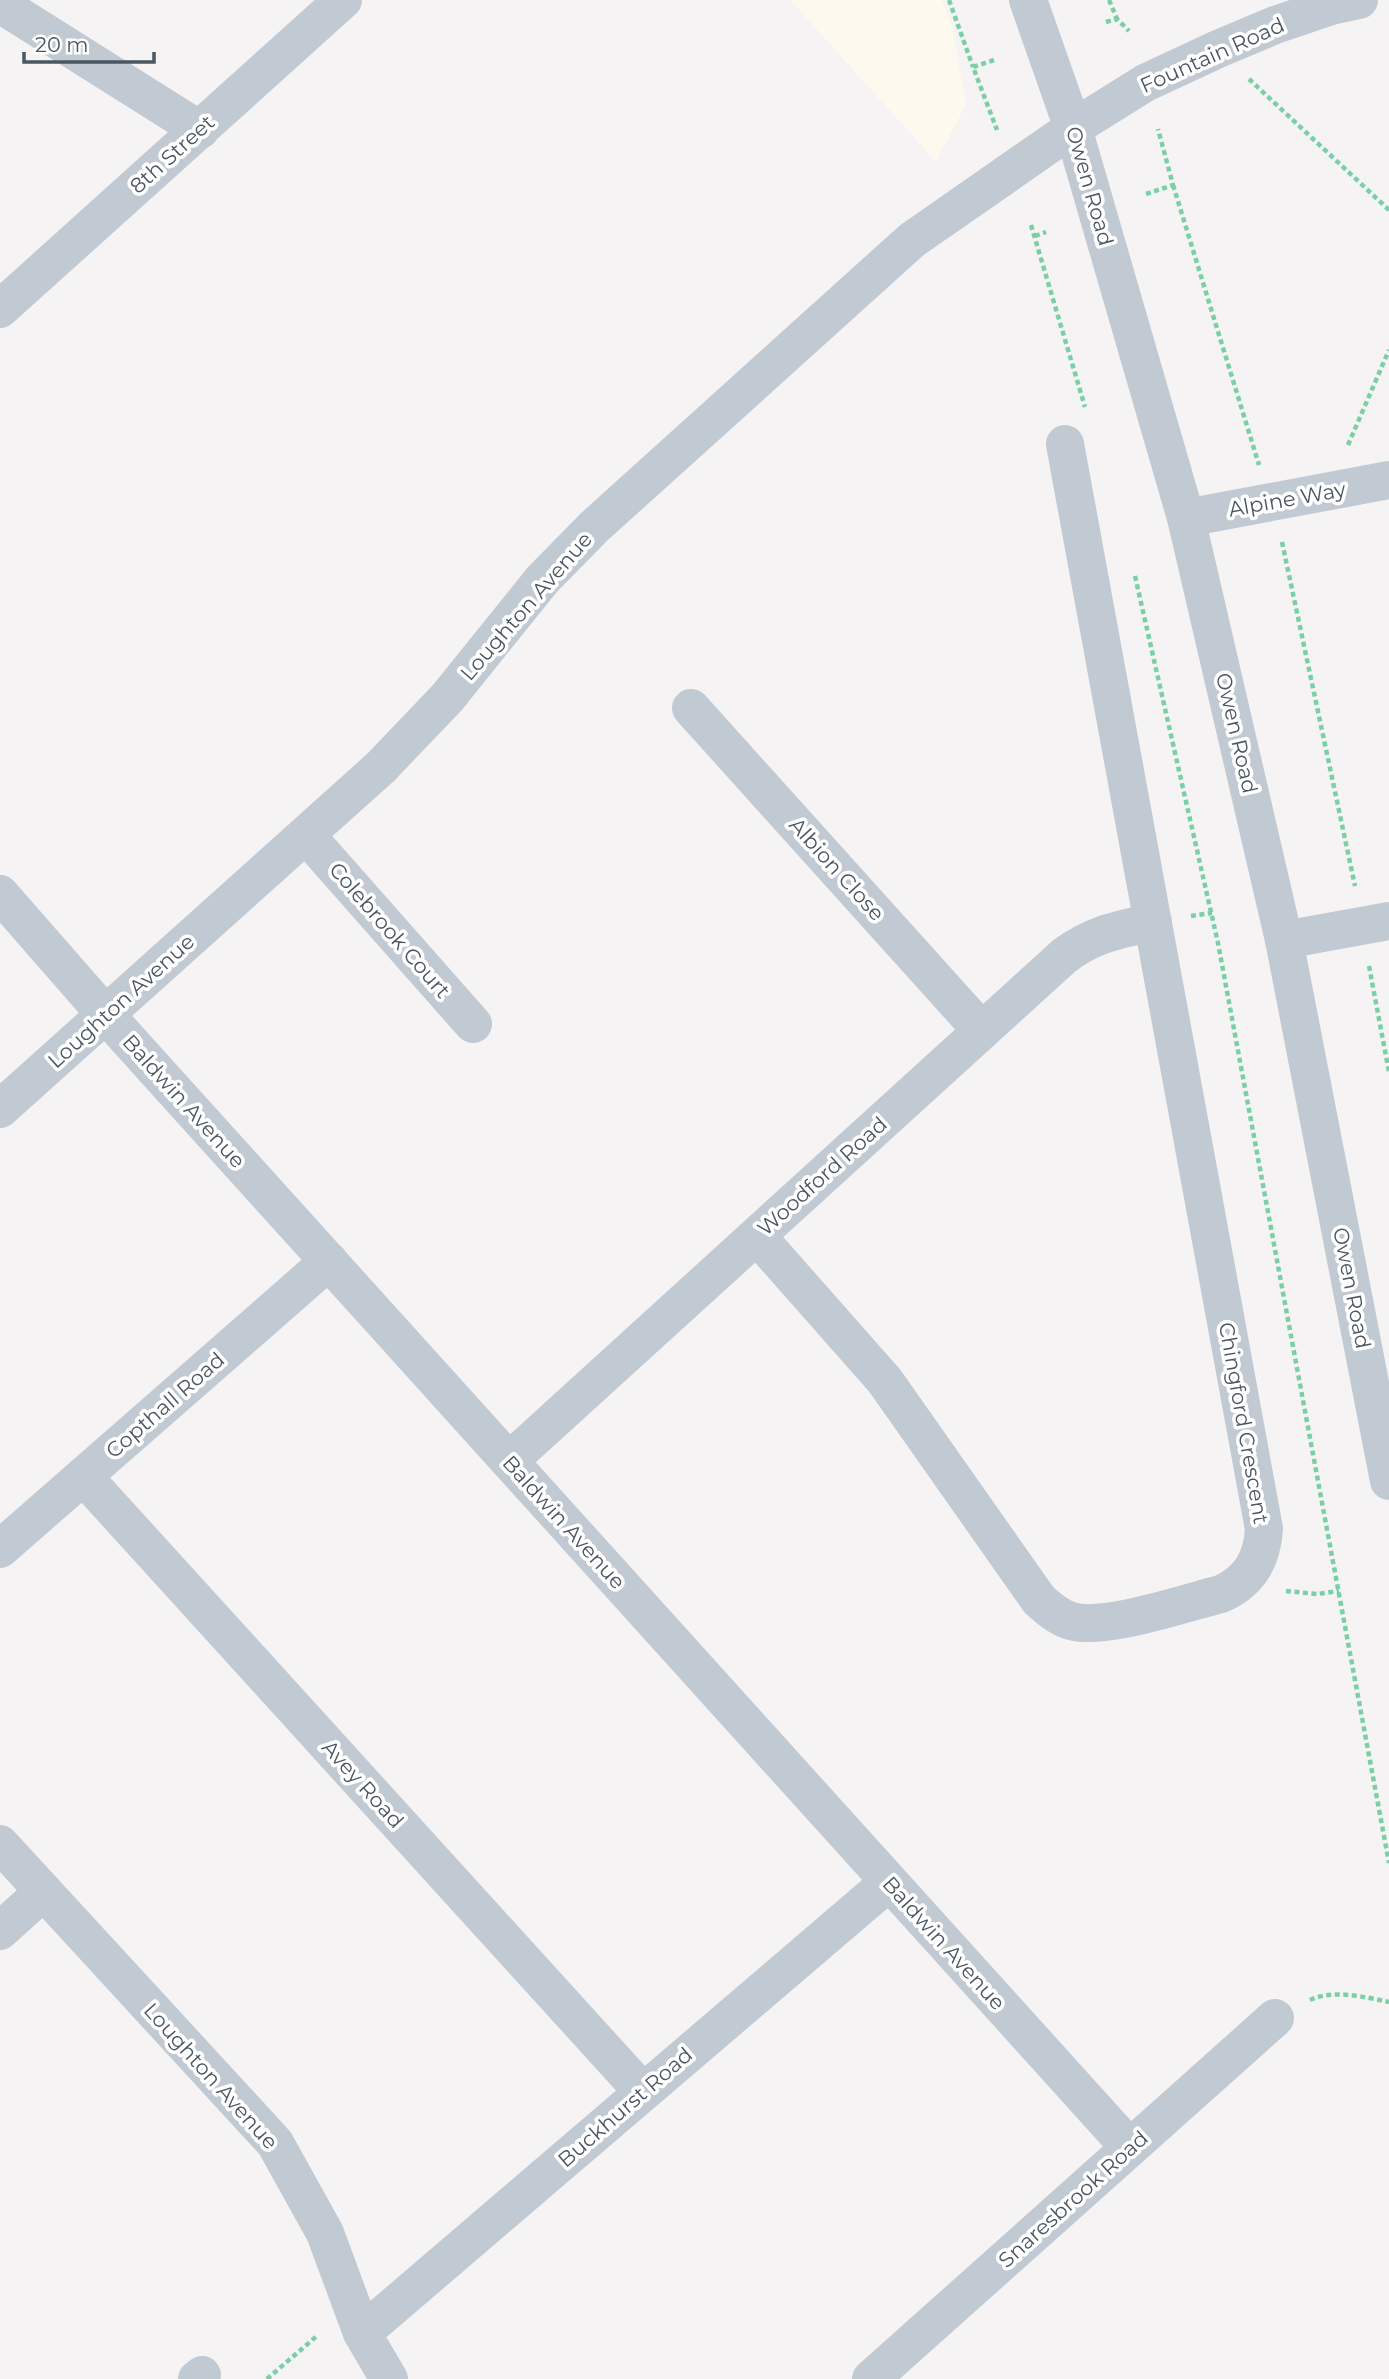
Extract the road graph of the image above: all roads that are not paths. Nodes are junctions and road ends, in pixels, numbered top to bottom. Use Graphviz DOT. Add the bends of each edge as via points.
graph roads {
  1 [pos="344,0"];
  2 [pos="1028,0"];
  3 [pos="1359,0"];
  4 [pos="0,4"];
  5 [pos="1073,128"];
  6 [pos="200,130"];
  7 [pos="0,309"];
  8 [pos="1065,444"];
  9 [pos="1389,481"];
  10 [pos="1186,518"];
  11 [pos="691,708"];
  12 [pos="307,836"];
  13 [pos="0,894"];
  14 [pos="1389,921"];
  15 [pos="1153,922"];
  16 [pos="1284,940"];
  17 [pos="105,1014"];
  18 [pos="473,1024"];
  19 [pos="982,1031"];
  20 [pos="0,1109"];
  21 [pos="757,1236"];
  22 [pos="329,1261"];
  23 [pos="1378,1357"];
  24 [pos="509,1461"];
  25 [pos="83,1476"];
  26 [pos="1389,1481"];
  27 [pos="0,1549"];
  28 [pos="0,1844"];
  29 [pos="889,1882"];
  30 [pos="43,1892"];
  31 [pos="0,1931"];
  32 [pos="1275,2018"];
  33 [pos="643,2092"];
  34 [pos="1130,2148"];
  35 [pos="362,2333"];
  36 [pos="389,2379"];
  37 [pos="871,2379"];
  1 -- 6 [label="street, 8th Street"];
  2 -- 5 [label="street, Owen Road"];
  3 -- 5 [label="street, Fountain Road" via="1275,25 1218,49 1145,83"];
  4 -- 6 [label="street"];
  5 -- 10 [label="street, Owen Road"];
  5 -- 12 [label="street, Loughton Avenue" via="912,240 594,527 542,580 447,698 381,768"];
  6 -- 7 [label="street, 8th Street"];
  8 -- 15 [label="street"];
  9 -- 10 [label="street, Alpine Way"];
  10 -- 16 [label="street, Owen Road"];
  11 -- 19 [label="street, Albion Close"];
  12 -- 17 [label="street, Loughton Avenue"];
  12 -- 18 [label="street, Colebrook Court"];
  13 -- 17 [label="street, Baldwin Avenue"];
  14 -- 16 [label="street"];
  15 -- 19 [label="street, Woodford Road" via="1100,934 1080,944"];
  15 -- 21 [label="street, Chingford Crescent" via="1264,1529 1254,1569 1234,1588 1102,1624 1070,1621 1053,1612 1039,1600 886,1381"];
  16 -- 23 [label="street, Owen Road"];
  17 -- 20 [label="street, Loughton Avenue"];
  17 -- 22 [label="street, Baldwin Avenue"];
  19 -- 21 [label="street, Woodford Road"];
  21 -- 24 [label="street, Woodford Road"];
  22 -- 24 [label="street, Baldwin Avenue"];
  22 -- 25 [label="street, Copthall Road"];
  23 -- 26 [label="street, Owen Road"];
  24 -- 29 [label="street, Baldwin Avenue"];
  25 -- 27 [label="street, Copthall Road"];
  25 -- 33 [label="street, Avey Road"];
  28 -- 30 [label="street, Loughton Avenue"];
  29 -- 33 [label="street, Buckhurst Road"];
  29 -- 34 [label="street, Baldwin Avenue"];
  30 -- 31 [label="street"];
  30 -- 35 [label="street, Loughton Avenue" via="275,2143 325,2233"];
  32 -- 34 [label="street, Snaresbrook Road"];
  33 -- 35 [label="street, Buckhurst Road"];
  34 -- 37 [label="street, Snaresbrook Road"];
  35 -- 36 [label="street, Loughton Avenue"];
}
